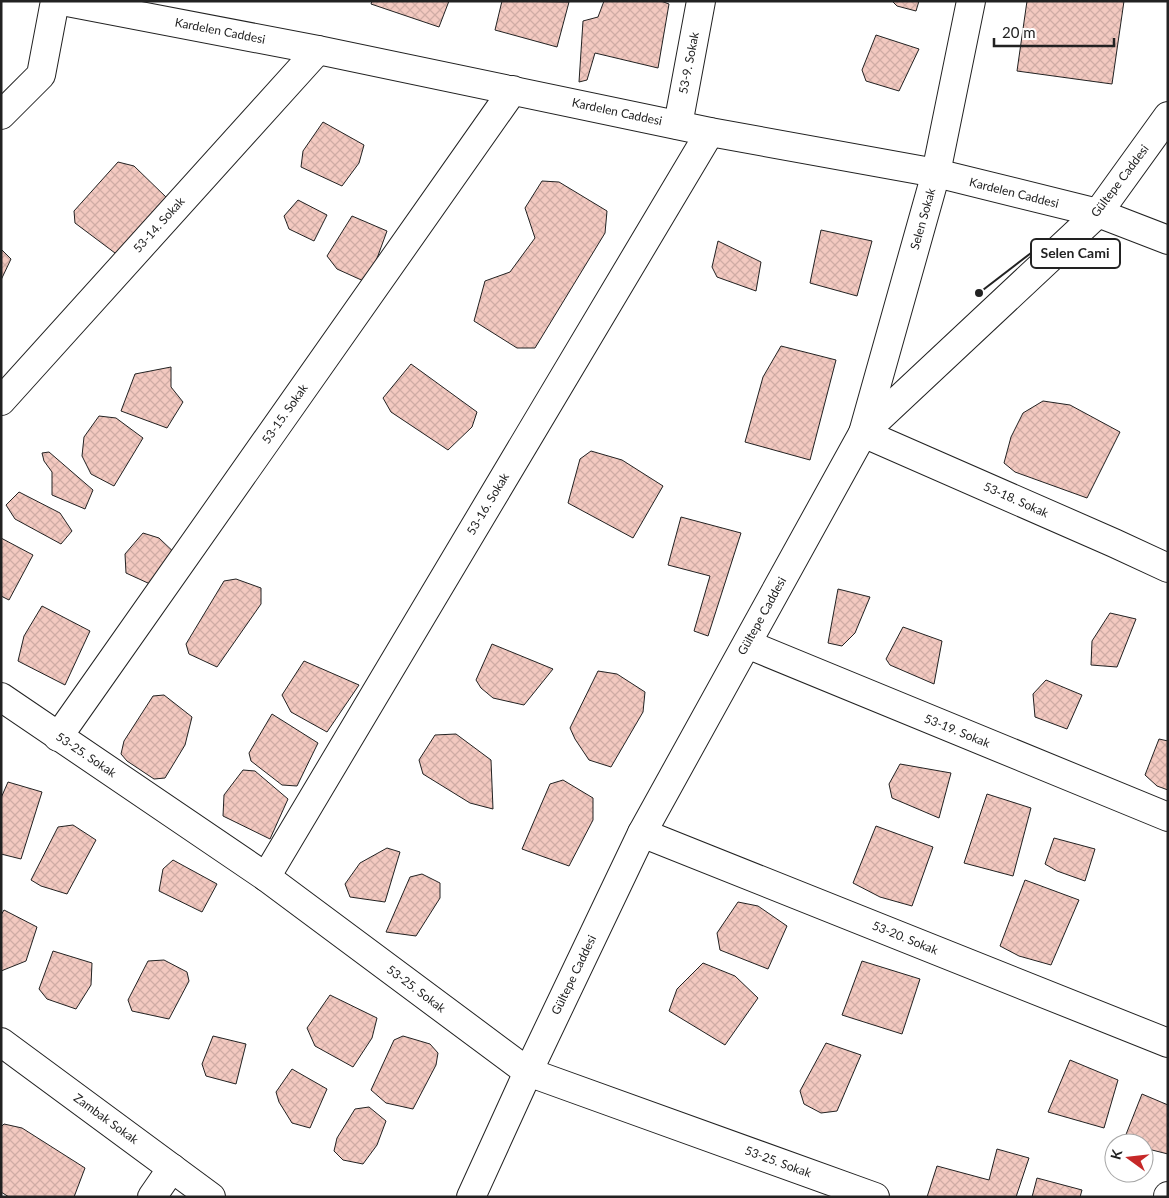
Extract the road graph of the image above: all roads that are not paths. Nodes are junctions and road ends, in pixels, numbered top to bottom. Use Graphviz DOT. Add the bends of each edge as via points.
graph roads {
  1 [pos="55,1"];
  2 [pos="62,1"];
  3 [pos="701,1"];
  4 [pos="972,1"];
  5 [pos="318,50"];
  6 [pos="512,90"];
  7 [pos="1,115"];
  8 [pos="1168,116"];
  9 [pos="678,124"];
  10 [pos="710,132"];
  11 [pos="936,173"];
  12 [pos="1098,213"];
  13 [pos="1168,240"];
  14 [pos="1,401"];
  15 [pos="863,433"];
  16 [pos="1168,568"];
  17 [pos="747,644"];
  18 [pos="1,697"];
  19 [pos="58,737"];
  20 [pos="1168,818"];
  21 [pos="642,834"];
  22 [pos="266,877"];
  23 [pos="1,1042"];
  24 [pos="1168,1043"];
  25 [pos="528,1072"];
  26 [pos="172,1168"];
  27 [pos="152,1197"];
  28 [pos="211,1197"];
  29 [pos="470,1197"];
  30 [pos="874,1197"];
  1 -- 7 [label="street" via="41,75"];
  2 -- 5 [label="street, Kardelen Caddesi"];
  3 -- 9 [label="street, 53-9. Sokak"];
  4 -- 11 [label="street, Selen Sokak"];
  5 -- 6 [label="street, Kardelen Caddesi"];
  5 -- 14 [label="street, 53-14. Sokak"];
  6 -- 9 [label="street, Kardelen Caddesi"];
  6 -- 19 [label="street, 53-15. Sokak"];
  8 -- 12 [label="street, Gültepe Caddesi"];
  9 -- 10 [label="street, Kardelen Caddesi"];
  10 -- 11 [label="street, Kardelen Caddesi"];
  10 -- 22 [label="street, 53-16. Sokak"];
  11 -- 12 [label="street, Kardelen Caddesi"];
  11 -- 15 [label="street, Selen Sokak"];
  12 -- 13 [label="street, Kardelen Caddesi"];
  12 -- 15 [label="street, Gültepe Caddesi"];
  15 -- 16 [label="street, 53-18. Sokak"];
  15 -- 17 [label="street, Gültepe Caddesi"];
  17 -- 20 [label="street, 53-19. Sokak"];
  17 -- 21 [label="street, Gültepe Caddesi"];
  18 -- 19 [label="street, 53-25. Sokak"];
  19 -- 22 [label="street, 53-25. Sokak"];
  21 -- 24 [label="street, 53-20. Sokak"];
  21 -- 25 [label="street, Gültepe Caddesi"];
  22 -- 25 [label="street, 53-25. Sokak"];
  23 -- 26 [label="street, Zambak Sokak"];
  25 -- 29 [label="street, Gültepe Caddesi"];
  25 -- 30 [label="street, 53-25. Sokak"];
  26 -- 27 [label="street"];
  26 -- 28 [label="street, Zambak Sokak"];
}
